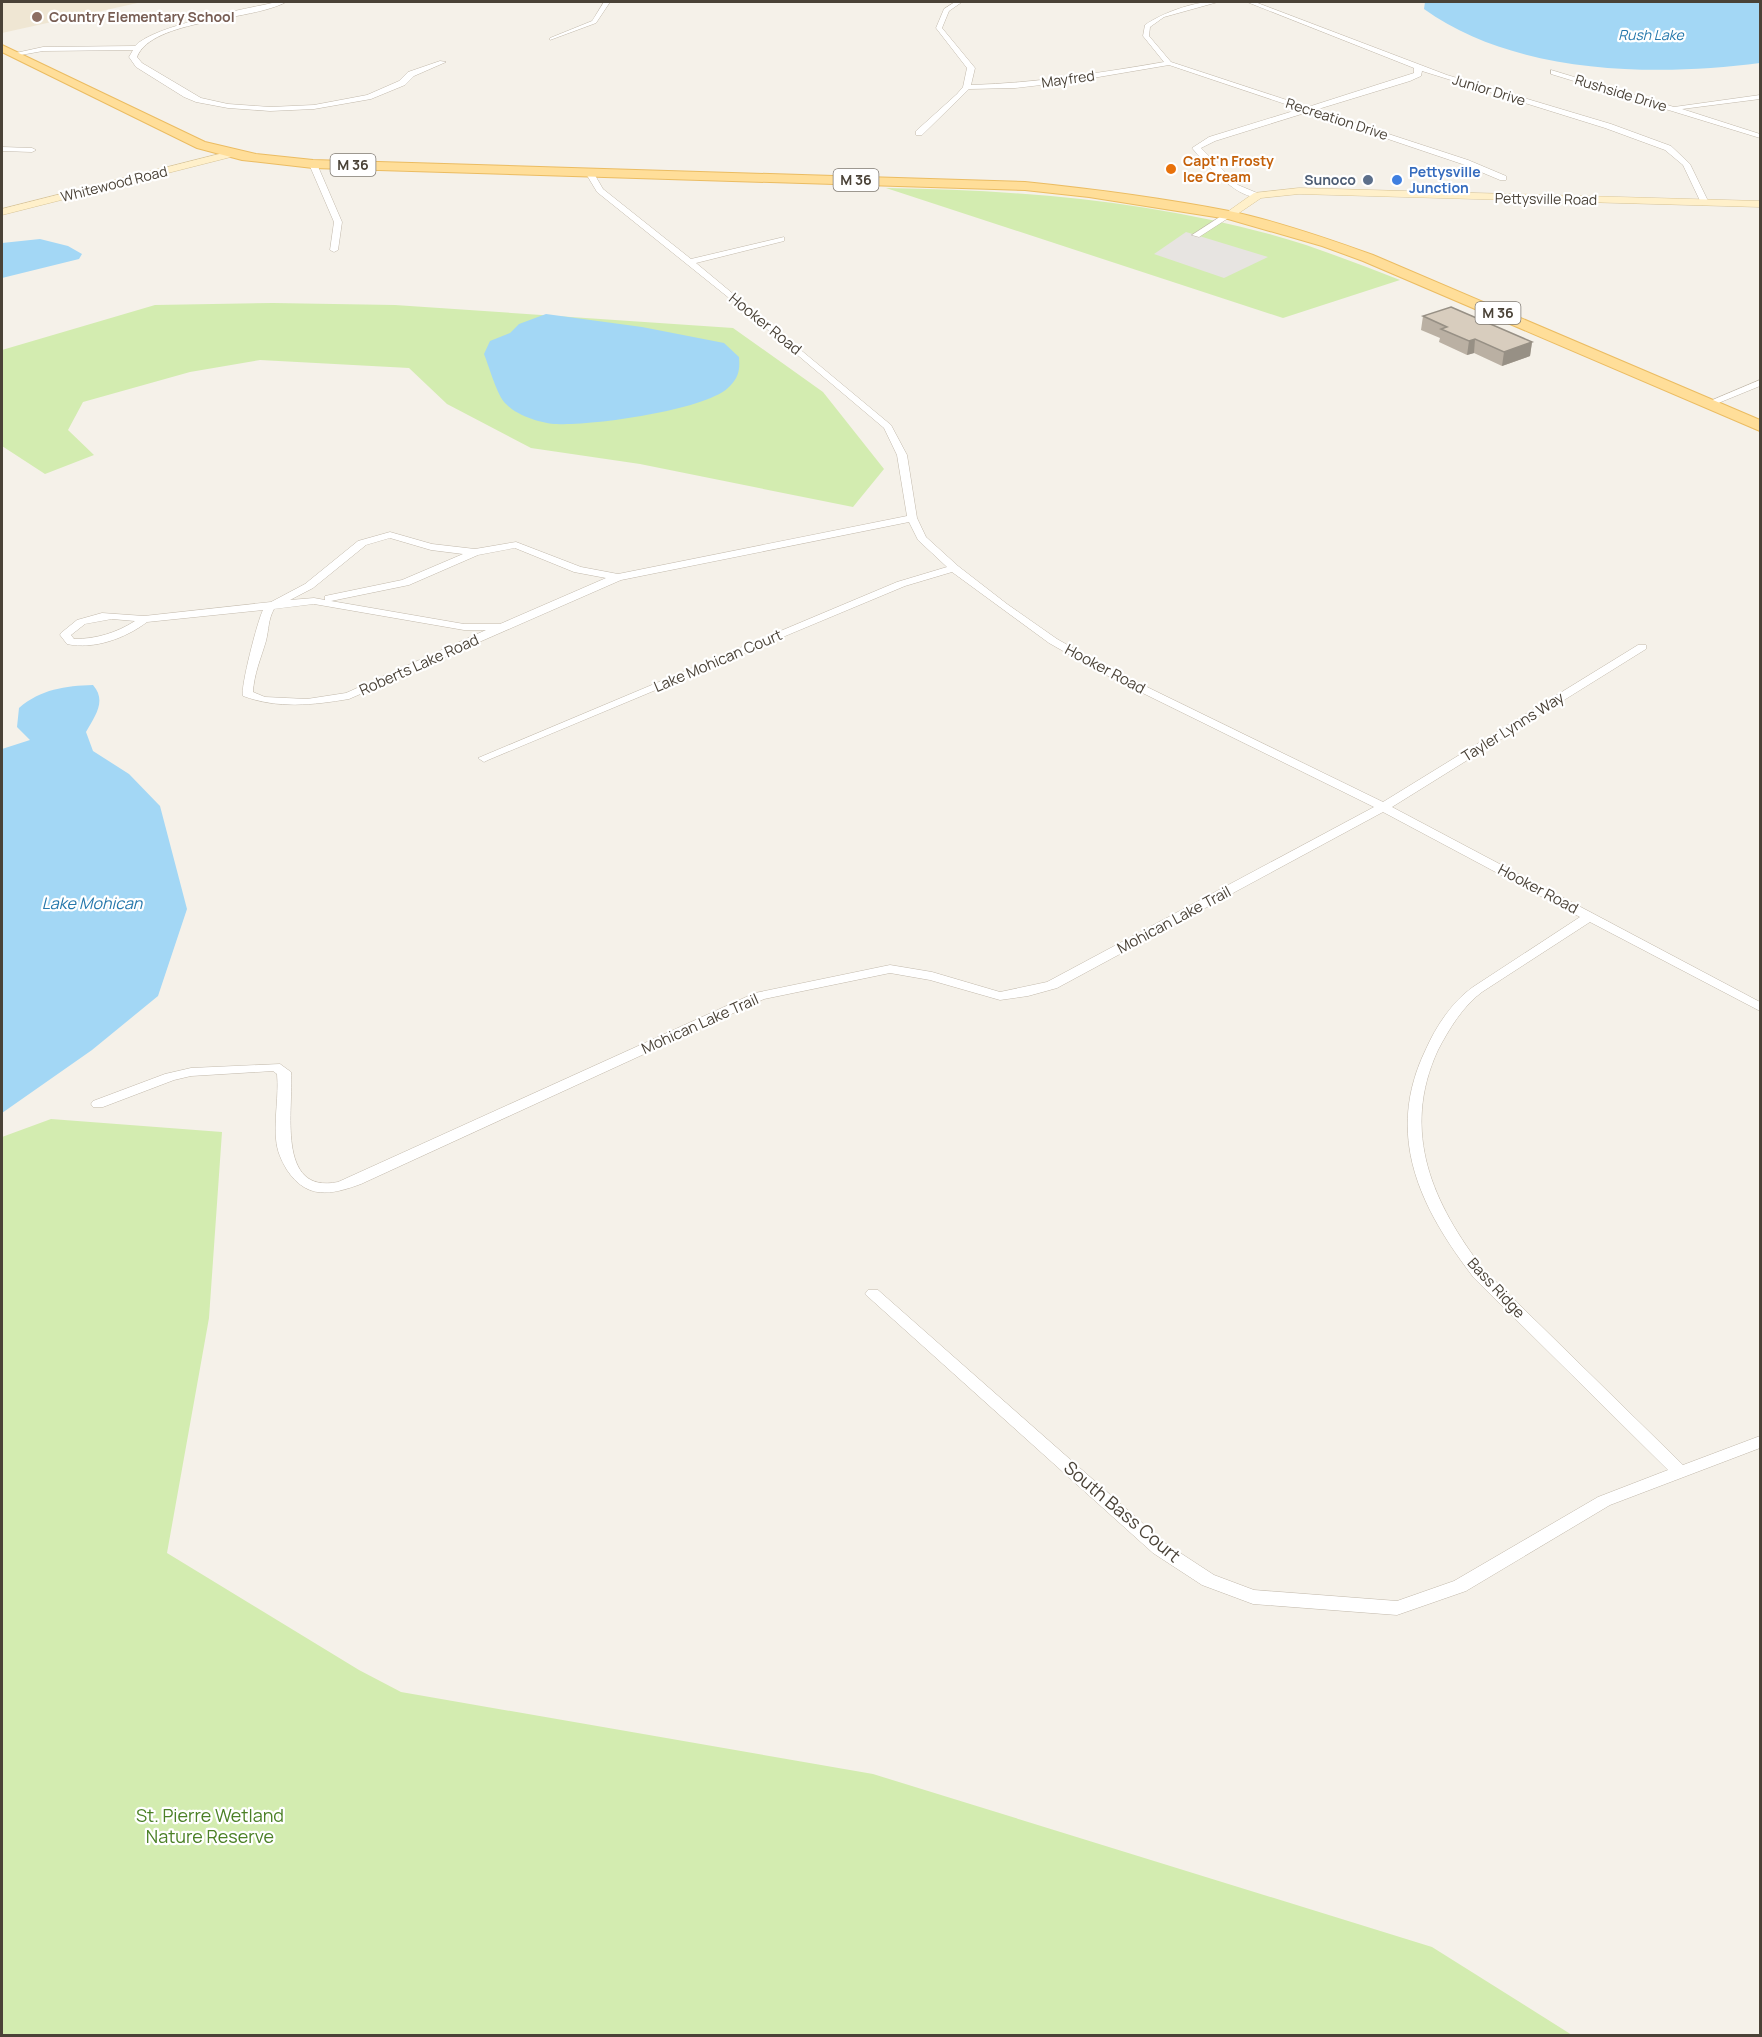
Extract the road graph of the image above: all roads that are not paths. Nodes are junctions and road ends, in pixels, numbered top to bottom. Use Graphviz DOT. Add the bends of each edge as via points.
graph roads {
  1 [pos="283,2"];
  2 [pos="607,2"];
  3 [pos="959,2"];
  4 [pos="1215,2"];
  5 [pos="1250,2"];
  6 [pos="552,39"];
  7 [pos="2,48"];
  8 [pos="136,48"];
  9 [pos="85,49"];
  10 [pos="20,57"];
  11 [pos="442,62"];
  12 [pos="1169,63"];
  13 [pos="1418,67"];
  14 [pos="1554,72"];
  15 [pos="967,87"];
  16 [pos="1761,97"];
  17 [pos="1675,109"];
  18 [pos="1307,110"];
  19 [pos="919,133"];
  20 [pos="1761,136"];
  21 [pos="2,149"];
  22 [pos="32,150"];
  23 [pos="226,155"];
  24 [pos="313,164"];
  25 [pos="589,172"];
  26 [pos="1503,178"];
  27 [pos="1258,195"];
  28 [pos="1705,203"];
  29 [pos="1761,204"];
  30 [pos="2,212"];
  31 [pos="1229,215"];
  32 [pos="1196,235"];
  33 [pos="781,239"];
  34 [pos="334,250"];
  35 [pos="690,262"];
  36 [pos="1761,383"];
  37 [pos="1708,404"];
  38 [pos="1761,426"];
  39 [pos="912,518"];
  40 [pos="475,552"];
  41 [pos="954,568"];
  42 [pos="618,577"];
  43 [pos="314,601"];
  44 [pos="270,607"];
  45 [pos="144,619"];
  46 [pos="502,627"];
  47 [pos="1642,647"];
  48 [pos="484,758"];
  49 [pos="1383,807"];
  50 [pos="1589,917"];
  51 [pos="1761,1007"];
  52 [pos="99,1104"];
  53 [pos="873,1294"];
  54 [pos="1761,1442"];
  55 [pos="1680,1472"];
  1 -- 8 [label="street" via="164,31"];
  2 -- 6 [label="street" via="594,22"];
  3 -- 15 [label="street" via="946,10 939,28 970,68"];
  4 -- 12 [label="street" via="1162,16 1148,26 1146,36"];
  5 -- 13 [label="street, Junior Drive"];
  7 -- 10 [label="main road, M 36"];
  8 -- 9 [label="street"];
  8 -- 11 [label="street" via="133,57 139,65 187,95 245,108 314,107 368,98"];
  9 -- 10 [label="street"];
  9 -- 10 [label="street" via="43,49"];
  10 -- 23 [label="main road, M 36"];
  12 -- 15 [label="street, Mayfred" via="1015,86"];
  12 -- 18 [label="street, Recreation Drive"];
  13 -- 18 [label="street" via="1418,74 1407,79"];
  13 -- 28 [label="street, Junior Drive" via="1668,148 1686,164"];
  14 -- 17 [label="street, Rushside Drive"];
  15 -- 19 [label="street"];
  16 -- 17 [label="street, Rushside Drive"];
  17 -- 20 [label="street"];
  18 -- 26 [label="street, Recreation Drive"];
  18 -- 27 [label="street" via="1212,139 1196,148 1235,187"];
  21 -- 22 [label="street"];
  23 -- 24 [label="main road, M 36"];
  23 -- 30 [label="main road, Whitewood Road"];
  24 -- 25 [label="main road, M 36"];
  24 -- 34 [label="street" via="338,222"];
  25 -- 31 [label="main road, M 36" via="1019,185"];
  25 -- 35 [label="street, Hooker Road" via="600,190"];
  27 -- 28 [label="main road, Pettysville Road" via="1299,191"];
  27 -- 31 [label="main road, Pettysville Road"];
  28 -- 29 [label="main road, Pettysville Road"];
  31 -- 32 [label="street"];
  31 -- 37 [label="main road, M 36" via="1368,258"];
  33 -- 35 [label="street"];
  35 -- 39 [label="street, Hooker Road" via="888,427 902,455"];
  36 -- 37 [label="street"];
  37 -- 38 [label="main road, M 36"];
  39 -- 41 [label="street, Hooker Road" via="922,538"];
  39 -- 42 [label="street, Roberts Lake Road"];
  40 -- 42 [label="street, Roberts Lake Road" via="516,545 578,570"];
  40 -- 43 [label="street, Roberts Lake Road" via="405,583"];
  40 -- 44 [label="street, Roberts Lake Road" via="382,536 356,547 309,586"];
  41 -- 48 [label="street, Lake Mohican Court" via="901,584"];
  41 -- 49 [label="street, Hooker Road" via="1045,635 1104,670"];
  42 -- 46 [label="street, Roberts Lake Road"];
  43 -- 44 [label="street, Roberts Lake Road"];
  43 -- 46 [label="street, Roberts Lake Road" via="464,627"];
  44 -- 45 [label="street, Roberts Lake Road"];
  44 -- 46 [label="street, Roberts Lake Road" via="263,619 247,691 263,700 307,702 349,696"];
  45 -- 45 [label="street, Roberts Lake Road" via="135,627 88,642 71,642 65,635 86,620 121,615"];
  47 -- 49 [label="street, Tayler Lynns Way"];
  49 -- 50 [label="street, Hooker Road"];
  49 -- 52 [label="street, Mohican Lake Trail" via="1052,985 1000,996 932,976 890,969 760,996 334,1188 319,1189 303,1182 284,1155 286,1083 284,1072 275,1067 191,1072"];
  50 -- 51 [label="street, Hooker Road"];
  50 -- 55 [label="street, Bass Ridge" via="1467,998 1445,1024 1420,1075 1413,1137 1423,1179 1449,1233 1479,1274"];
  53 -- 55 [label="street, South Bass Court" via="1159,1548 1208,1580 1253,1597 1397,1608 1460,1586 1604,1501"];
  54 -- 55 [label="street, South Bass Court"];
}
